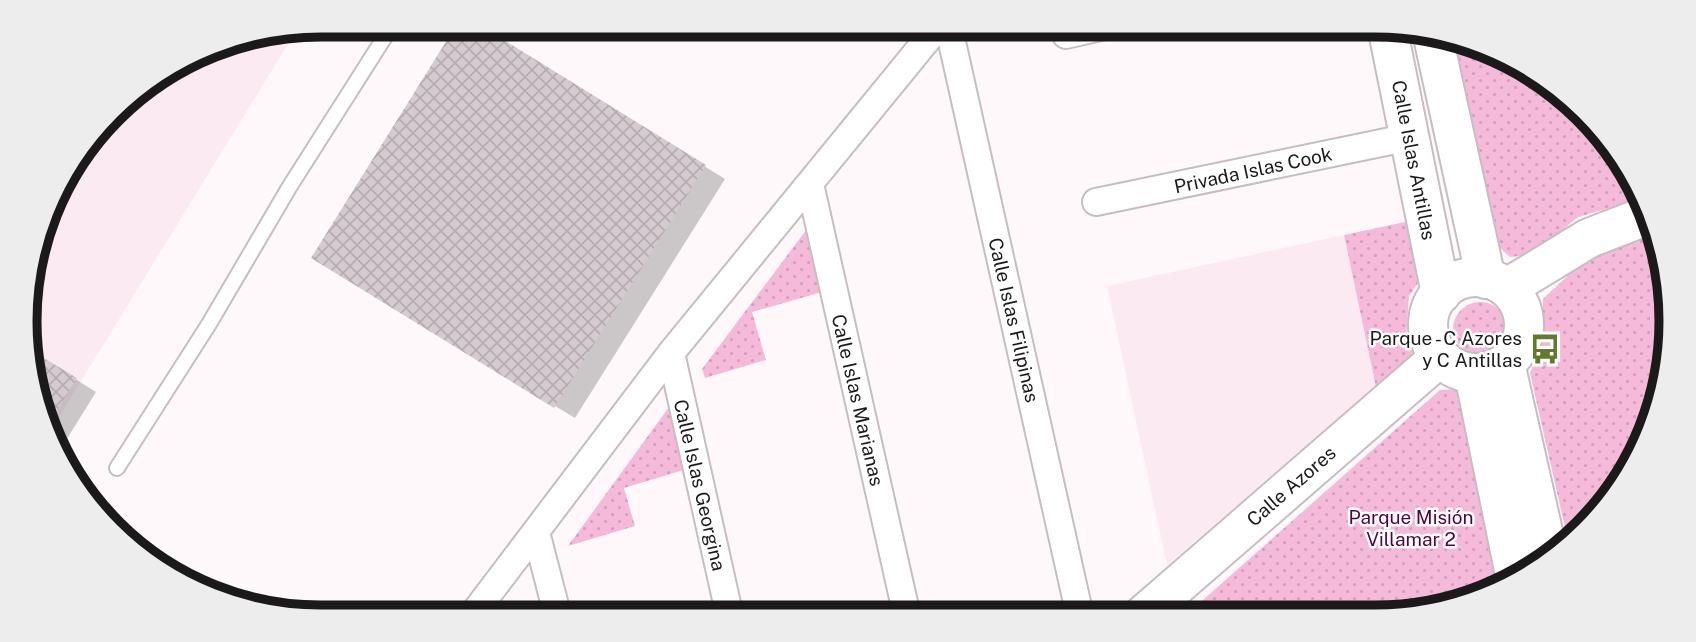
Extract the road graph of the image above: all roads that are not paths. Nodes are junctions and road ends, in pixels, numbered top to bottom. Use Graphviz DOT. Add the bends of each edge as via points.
graph roads {
  1 [pos="385,37"];
  2 [pos="929,37"];
  3 [pos="951,37"];
  4 [pos="1389,37"];
  5 [pos="1435,43"];
  6 [pos="1410,137"];
  7 [pos="810,184"];
  8 [pos="1096,202"];
  9 [pos="1640,218"];
  10 [pos="1496,283"];
  11 [pos="1441,294"];
  12 [pos="671,353"];
  13 [pos="1440,357"];
  14 [pos="1490,369"];
  15 [pos="117,468"];
  16 [pos="536,532"];
  17 [pos="1546,548"];
  18 [pos="1515,568"];
  19 [pos="480,605"];
  20 [pos="555,605"];
  21 [pos="727,605"];
  22 [pos="905,605"];
  23 [pos="1078,605"];
  24 [pos="1154,605"];
  1 -- 15 [label="lane"];
  2 -- 7 [label="street"];
  3 -- 23 [label="street, Calle Islas Filipinas"];
  4 -- 6 [label="street, Calle Islas Antillas"];
  5 -- 10 [label="street"];
  6 -- 8 [label="street, Privada Islas Cook"];
  6 -- 11 [label="street, Calle Islas Antillas"];
  7 -- 12 [label="street"];
  7 -- 22 [label="street, Calle Islas Marianas"];
  9 -- 10 [label="street"];
  10 -- 11 [label="street" via="1474,277 1457,281"];
  10 -- 14 [label="street" via="1517,300 1524,320 1522,342 1511,360"];
  11 -- 13 [label="street" via="1427,321 1429,338"];
  12 -- 16 [label="street"];
  12 -- 21 [label="street, Calle Islas Georgina"];
  13 -- 14 [label="street" via="1455,370"];
  13 -- 24 [label="street, Calle Azores"];
  14 -- 17 [label="street"];
  14 -- 18 [label="street"];
  16 -- 19 [label="street"];
  16 -- 20 [label="street"];
}
